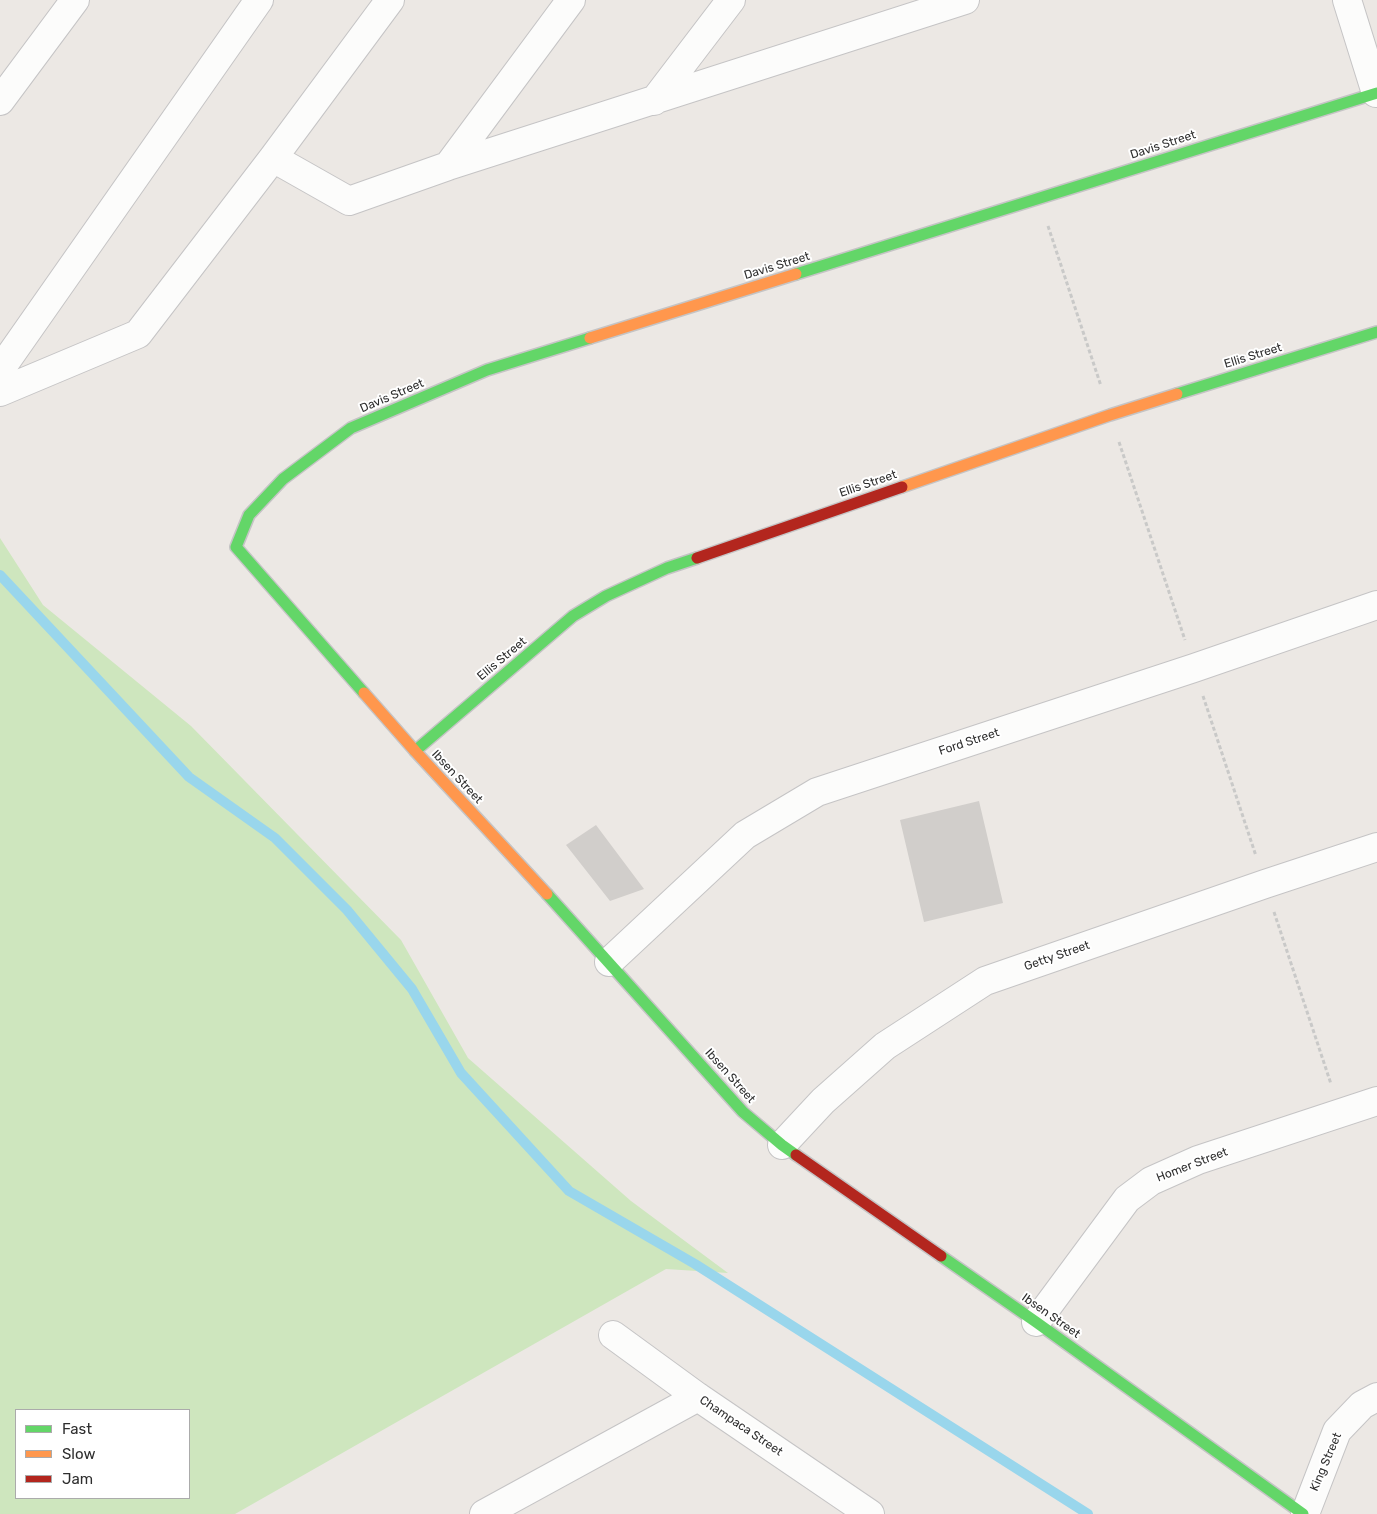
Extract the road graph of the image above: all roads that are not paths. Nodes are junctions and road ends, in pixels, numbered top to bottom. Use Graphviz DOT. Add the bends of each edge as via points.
graph roads {
  1 [pos="75,0"];
  2 [pos="259,0"];
  3 [pos="390,0"];
  4 [pos="571,0"];
  5 [pos="732,0"];
  6 [pos="965,0"];
  7 [pos="1347,0"];
  8 [pos="1377,93"];
  9 [pos="0,101"];
  10 [pos="654,101"];
  11 [pos="273,158"];
  12 [pos="448,166"];
  13 [pos="1377,332"];
  14 [pos="0,370"];
  15 [pos="0,392"];
  16 [pos="236,547"];
  17 [pos="1377,605"];
  18 [pos="414,751"];
  19 [pos="1377,847"];
  20 [pos="608,962"];
  21 [pos="1377,1101"];
  22 [pos="782,1145"];
  23 [pos="1036,1322"];
  24 [pos="613,1335"];
  25 [pos="698,1397"];
  26 [pos="1377,1397"];
  27 [pos="484,1514"];
  28 [pos="870,1514"];
  29 [pos="1304,1514"];
  1 -- 9 [label="street"];
  2 -- 14 [label="street"];
  3 -- 11 [label="street"];
  4 -- 12 [label="street"];
  5 -- 10 [label="street"];
  6 -- 10 [label="street"];
  7 -- 8 [label="street"];
  8 -- 16 [label="street, Davis Street" via="487,370 351,428 283,479 249,515"];
  10 -- 12 [label="street"];
  11 -- 12 [label="street" via="350,201"];
  11 -- 15 [label="street" via="138,334"];
  13 -- 18 [label="street, Ellis Street" via="1110,415 667,568 606,596 573,616"];
  16 -- 18 [label="street, Ibsen Street"];
  17 -- 20 [label="street, Ford Street" via="817,792 745,835"];
  18 -- 20 [label="street, Ibsen Street"];
  19 -- 22 [label="street, Getty Street" via="985,981 885,1046 823,1101"];
  20 -- 22 [label="street, Ibsen Street" via="743,1112"];
  21 -- 23 [label="street, Homer Street" via="1198,1160 1151,1180 1127,1199"];
  22 -- 23 [label="street, Ibsen Street"];
  23 -- 29 [label="street, Ibsen Street"];
  24 -- 25 [label="street, Champaca Street"];
  25 -- 27 [label="street"];
  25 -- 28 [label="street, Champaca Street"];
  26 -- 29 [label="street, King Street" via="1362,1405 1337,1431"];
}
